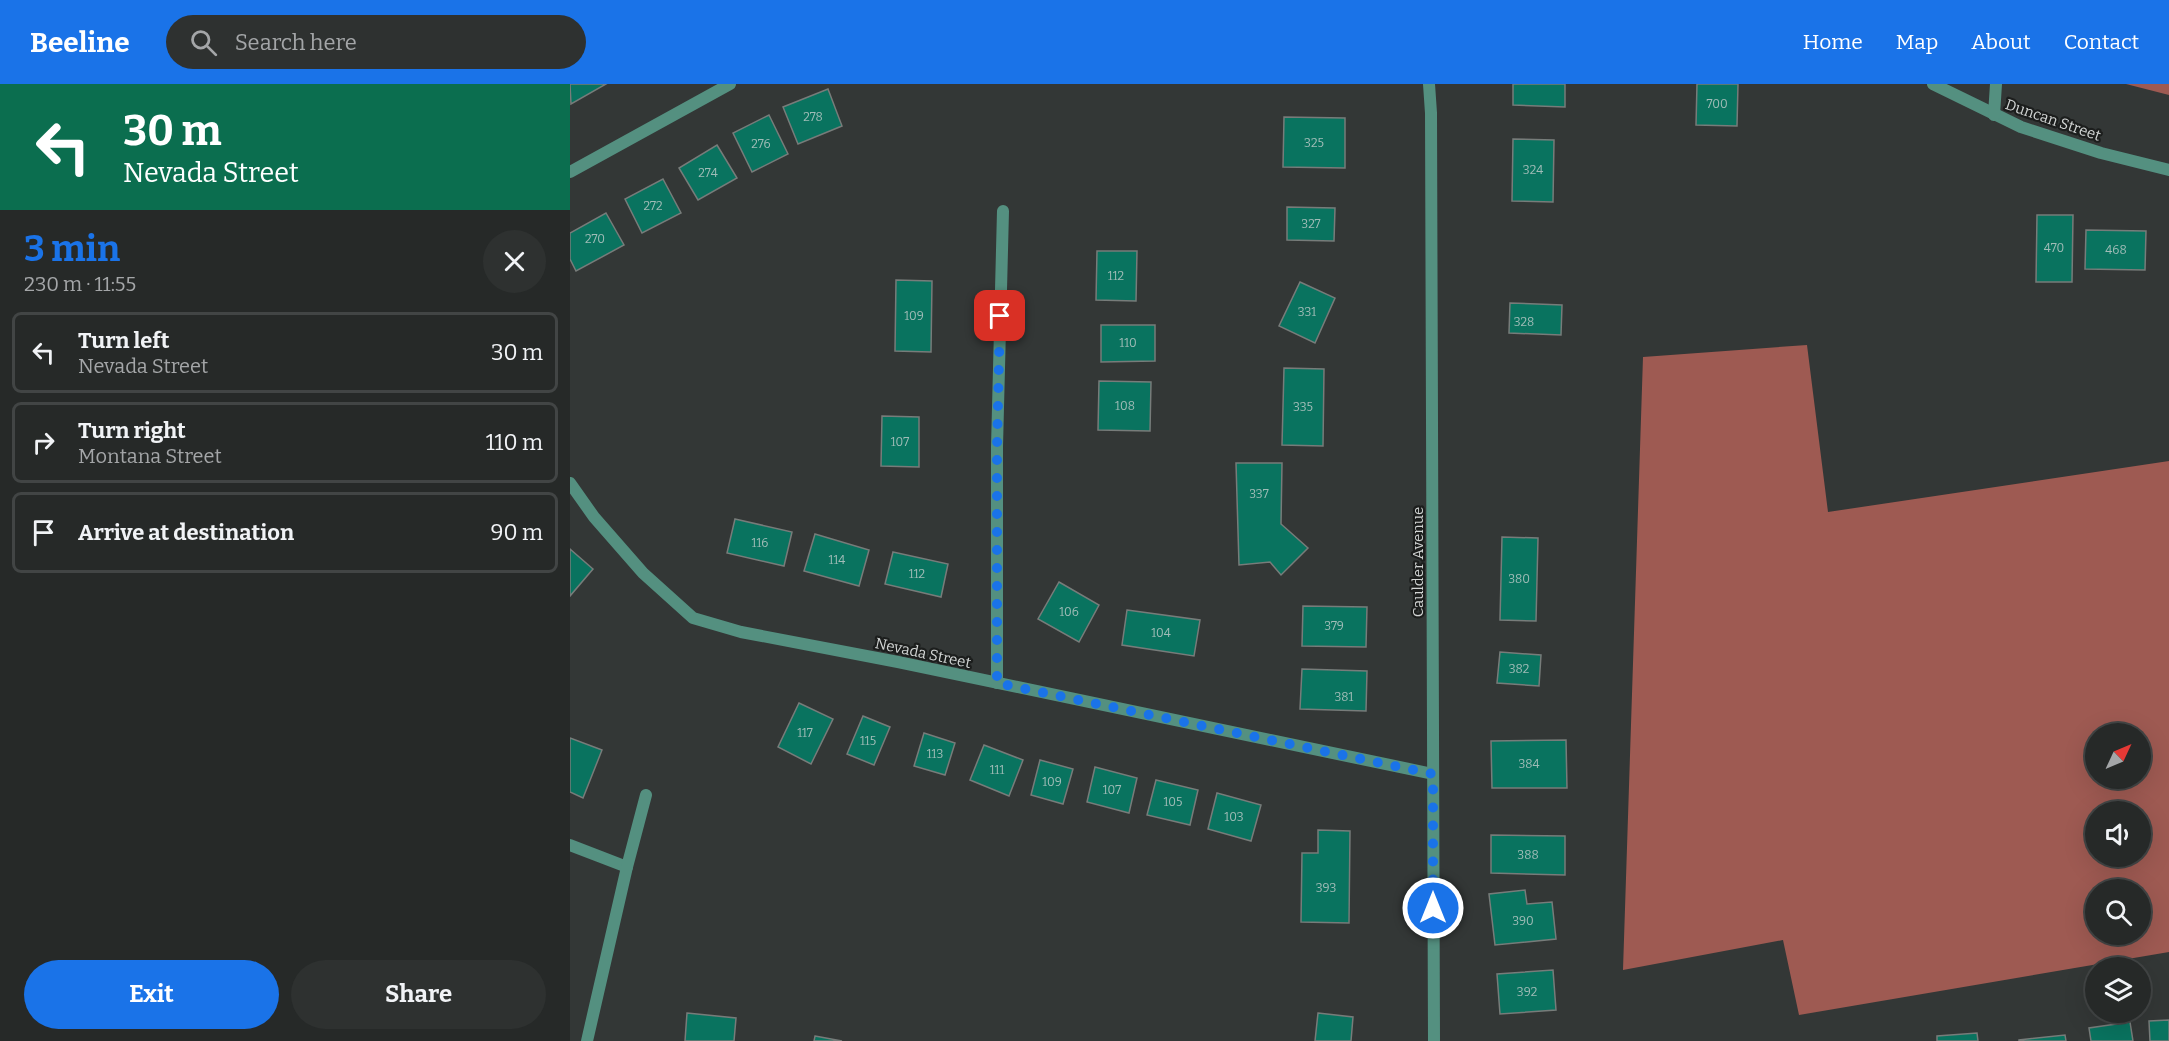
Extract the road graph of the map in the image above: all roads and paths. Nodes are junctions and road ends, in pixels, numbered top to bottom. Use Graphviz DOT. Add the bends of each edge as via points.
graph roads {
  1 [pos="730,84"];
  2 [pos="1429,84"];
  3 [pos="1933,84"];
  4 [pos="1996,84"];
  5 [pos="1994,115"];
  6 [pos="2169,170"];
  7 [pos="570,172"];
  8 [pos="1003,211"];
  9 [pos="570,483"];
  10 [pos="997,683"];
  11 [pos="1433,774"];
  12 [pos="646,795"];
  13 [pos="570,844"];
  14 [pos="627,867"];
  15 [pos="587,1041"];
  16 [pos="1434,1041"];
  1 -- 7 [label="street"];
  2 -- 11 [label="street, Caulder Avenue"];
  3 -- 5 [label="street, Duncan Street"];
  4 -- 5 [label="street"];
  5 -- 6 [label="street, Duncan Street" via="2101,153"];
  8 -- 10 [label="street"];
  9 -- 10 [label="street, Nevada Street" via="643,573 693,618 741,632"];
  10 -- 11 [label="street, Nevada Street"];
  11 -- 16 [label="street, Caulder Avenue"];
  12 -- 14 [label="street"];
  13 -- 14 [label="street"];
  14 -- 15 [label="street"];
}
